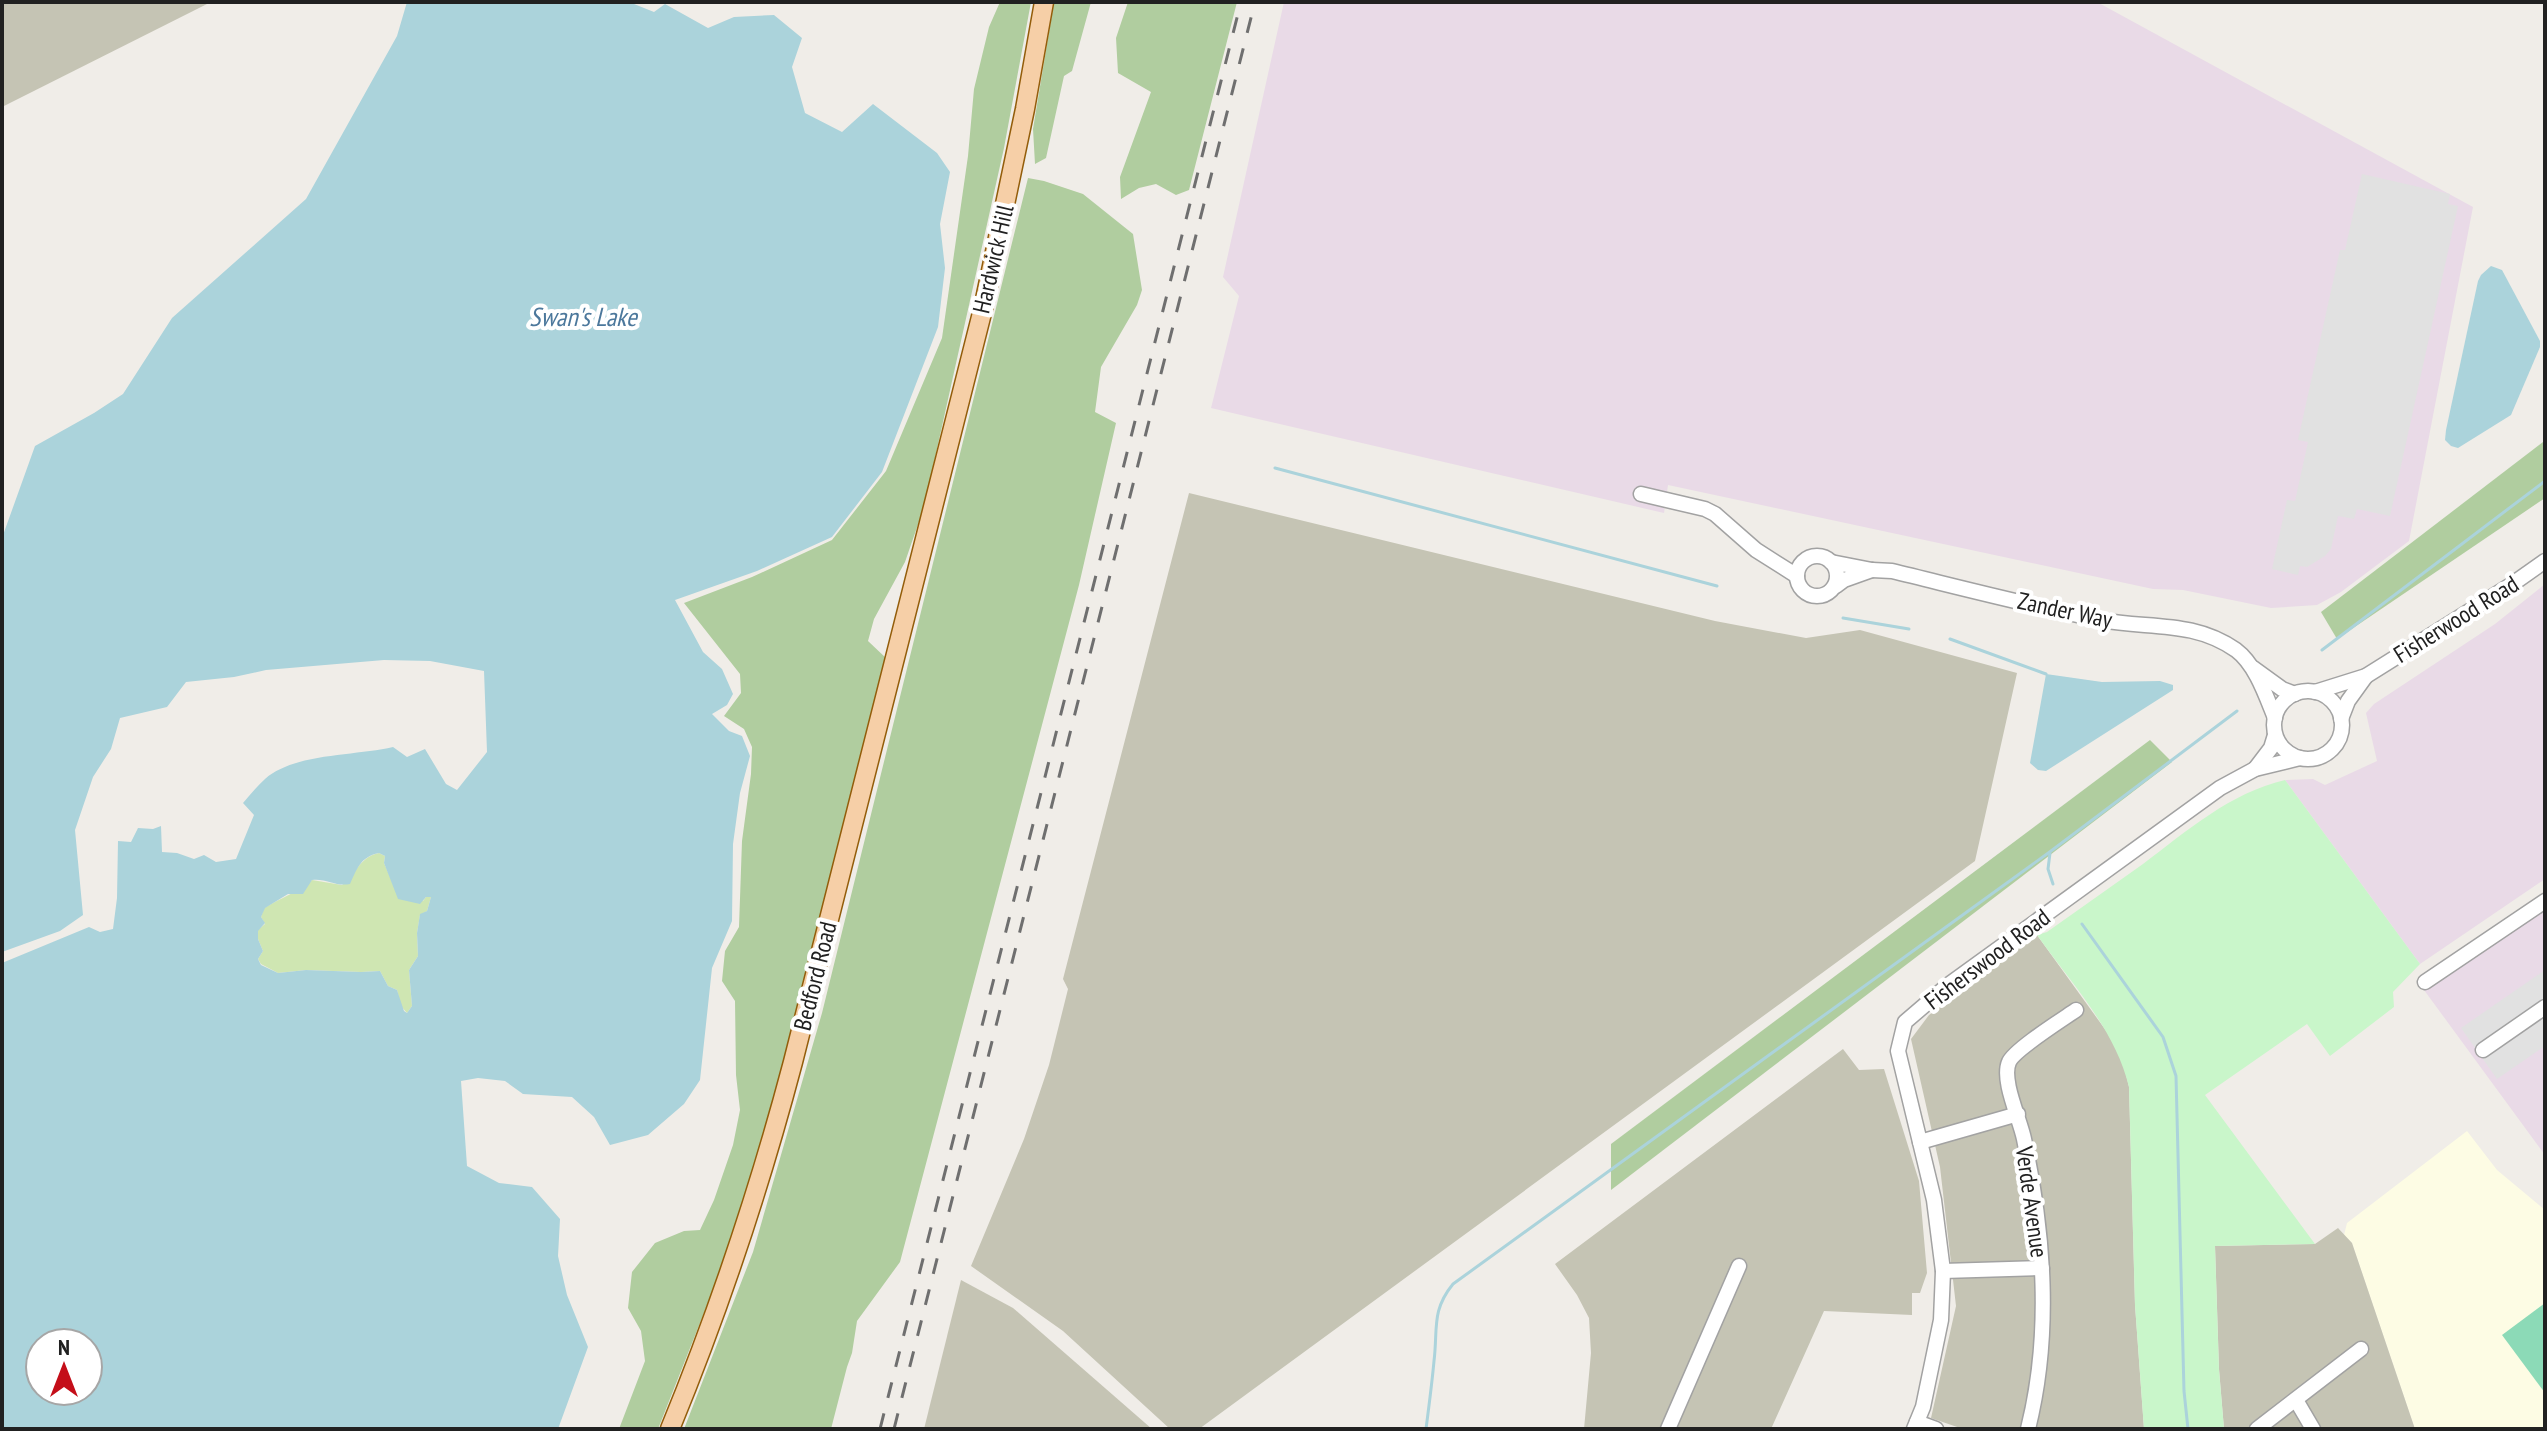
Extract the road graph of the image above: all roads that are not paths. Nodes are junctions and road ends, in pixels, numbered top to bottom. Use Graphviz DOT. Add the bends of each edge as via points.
graph roads {
  1 [pos="1044,2"];
  2 [pos="1641,494"];
  3 [pos="932,514"];
  4 [pos="1768,557"];
  5 [pos="1806,559"];
  6 [pos="2545,561"];
  7 [pos="1831,562"];
  8 [pos="1872,570"];
  9 [pos="1797,576"];
  10 [pos="1836,586"];
  11 [pos="2249,666"];
  12 [pos="2366,676"];
  13 [pos="2315,692"];
  14 [pos="2295,694"];
  15 [pos="2275,718"];
  16 [pos="2341,719"];
  17 [pos="2275,735"];
  18 [pos="2300,758"];
  19 [pos="2255,769"];
  20 [pos="2545,901"];
  21 [pos="2425,982"];
  22 [pos="2545,1007"];
  23 [pos="2076,1010"];
  24 [pos="2483,1050"];
  25 [pos="2018,1114"];
  26 [pos="1920,1142"];
  27 [pos="1739,1266"];
  28 [pos="2042,1268"];
  29 [pos="1943,1271"];
  30 [pos="2361,1349"];
  31 [pos="2296,1400"];
  32 [pos="1916,1426"];
  33 [pos="670,1429"];
  34 [pos="1668,1429"];
  35 [pos="1936,1429"];
  36 [pos="2028,1429"];
  37 [pos="2257,1429"];
  38 [pos="2313,1429"];
  1 -- 3 [label="main road, Hardwick Hill" via="999,237"];
  2 -- 4 [label="street" via="1705,509"];
  3 -- 33 [label="main road, Bedford Road" via="782,1104 725,1284"];
  4 -- 5 [label="street"];
  4 -- 9 [label="street"];
  5 -- 7 [label="street" via="1819,556"];
  5 -- 9 [label="street"];
  6 -- 12 [label="street, Fisherwood Road"];
  7 -- 8 [label="street, Zander Way"];
  7 -- 10 [label="street"];
  8 -- 10 [label="street"];
  8 -- 11 [label="street, Zander Way" via="2103,620 2185,628 2239,652"];
  9 -- 10 [label="street" via="1811,596 1825,595"];
  11 -- 14 [label="street, Zander Way"];
  11 -- 15 [label="street, Zander Way"];
  12 -- 13 [label="street, Fisherwood Road"];
  12 -- 16 [label="street, Fisherwood Road"];
  13 -- 14 [label="street"];
  13 -- 16 [label="street" via="2332,702"];
  14 -- 15 [label="street" via="2279,706"];
  15 -- 17 [label="street"];
  16 -- 18 [label="street" via="2334,746 2319,757"];
  17 -- 18 [label="street" via="2285,750"];
  17 -- 19 [label="street"];
  18 -- 19 [label="street, Fisherswood Road"];
  19 -- 26 [label="street, Fisherswood Road" via="2220,788 2036,921 1905,1022 1898,1051"];
  20 -- 21 [label="street"];
  22 -- 24 [label="street"];
  23 -- 25 [label="street, Verde Avenue" via="2012,1056 2007,1071"];
  25 -- 26 [label="street"];
  25 -- 28 [label="street, Verde Avenue" via="2041,1234"];
  26 -- 29 [label="street, Fisherswood Road"];
  27 -- 34 [label="street"];
  28 -- 29 [label="street"];
  28 -- 36 [label="street, Verde Avenue" via="2041,1347"];
  29 -- 32 [label="street, Fisherswood Road" via="1941,1320"];
  30 -- 31 [label="street"];
  31 -- 37 [label="street"];
  31 -- 38 [label="street"];
  32 -- 35 [label="street"];
}
